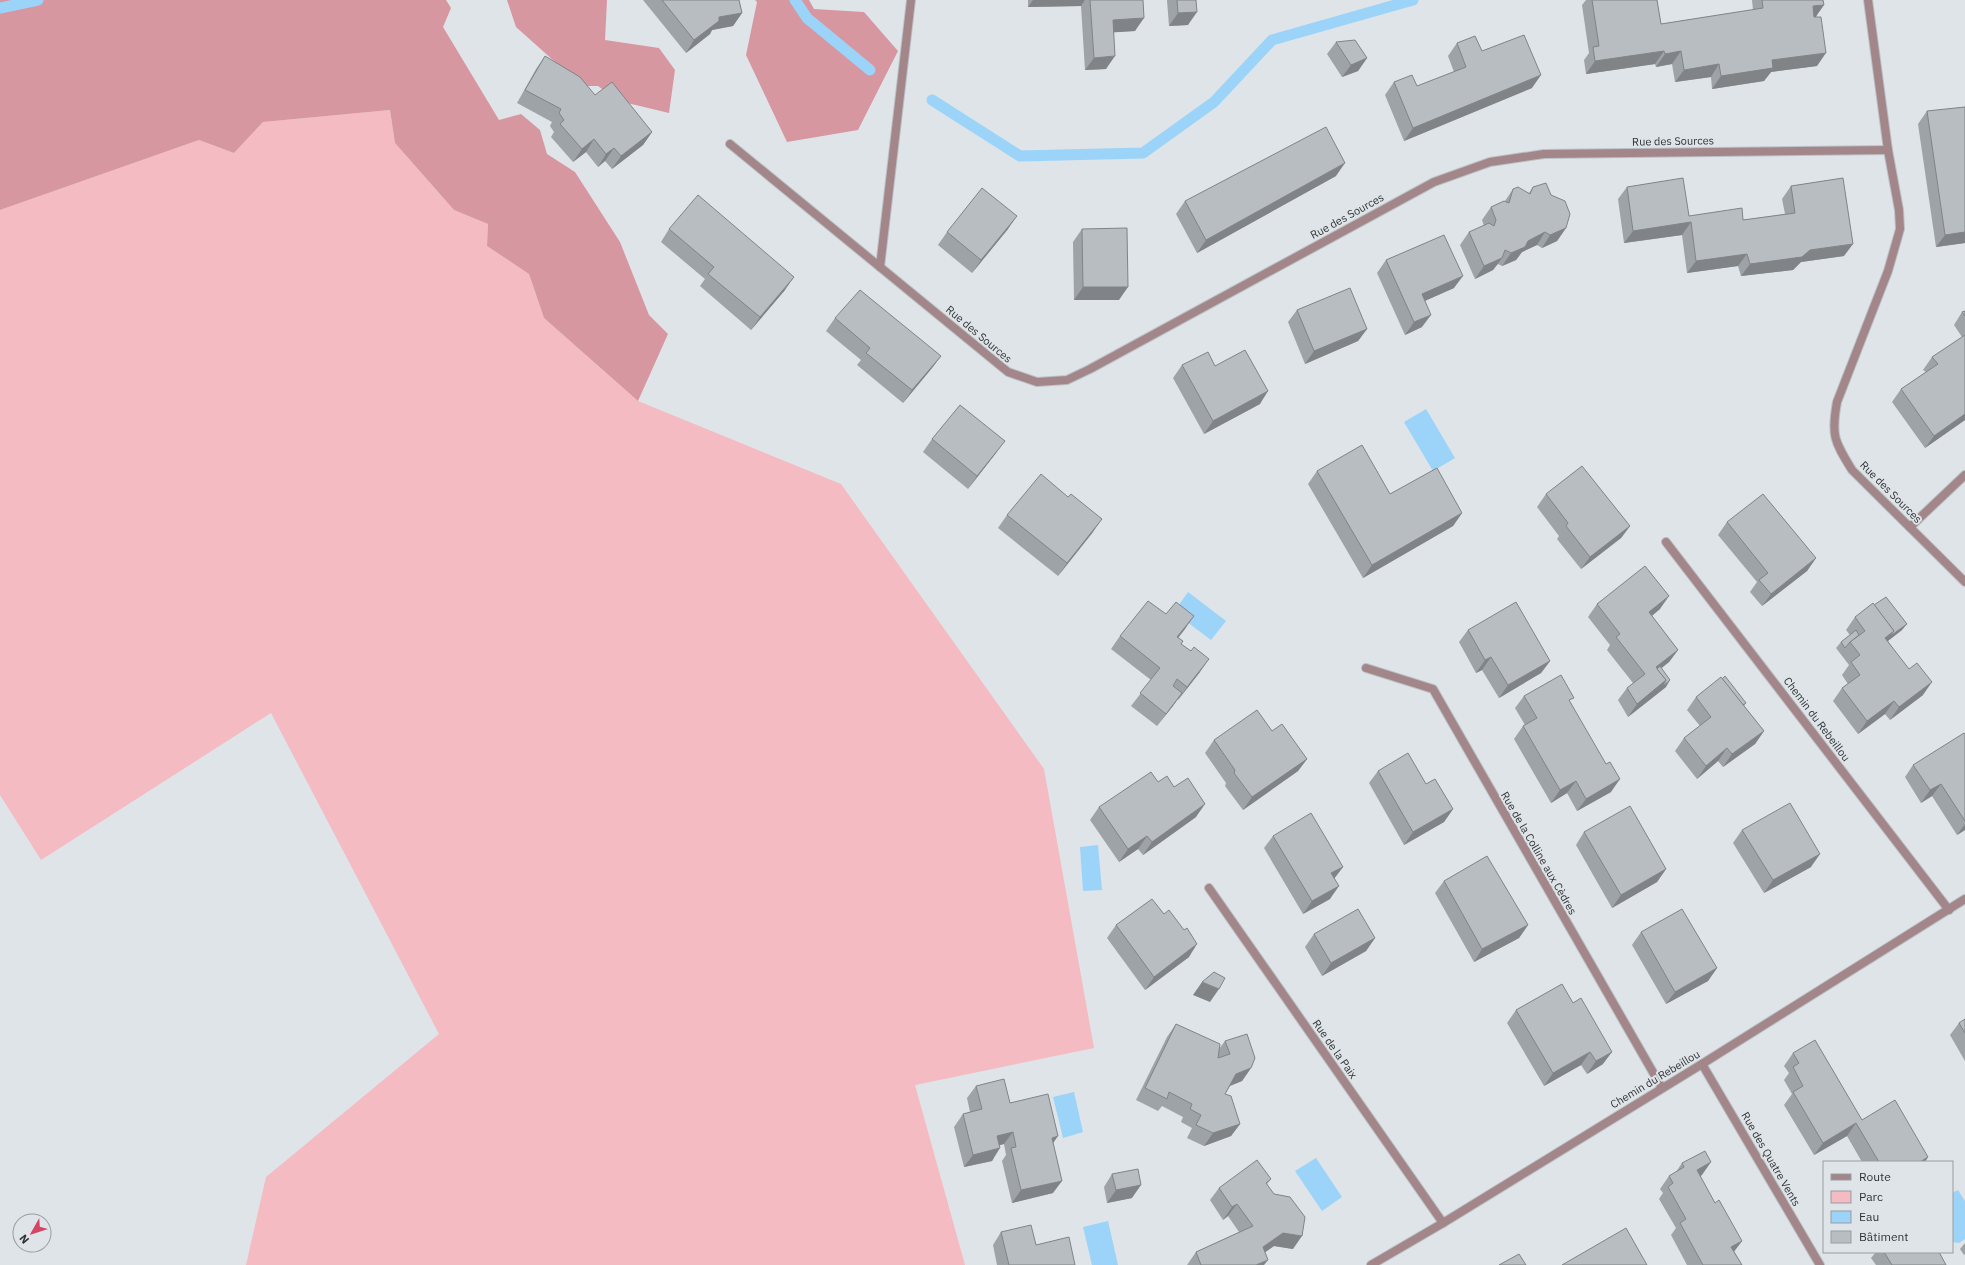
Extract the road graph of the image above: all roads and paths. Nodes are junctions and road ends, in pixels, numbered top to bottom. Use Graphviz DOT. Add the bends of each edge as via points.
graph roads {
  1 [pos="912,0"];
  2 [pos="1868,0"];
  3 [pos="730,144"];
  4 [pos="1888,150"];
  5 [pos="880,267"];
  6 [pos="1965,475"];
  7 [pos="1910,527"];
  8 [pos="1666,542"];
  9 [pos="1965,582"];
  10 [pos="1366,668"];
  11 [pos="1209,888"];
  12 [pos="1965,899"];
  13 [pos="1949,910"];
  14 [pos="1702,1064"];
  15 [pos="1662,1088"];
  16 [pos="1443,1223"];
  17 [pos="1371,1265"];
  18 [pos="1820,1265"];
  1 -- 5 [label="street"];
  2 -- 4 [label="street, Rue des Sources"];
  3 -- 5 [label="street, Rue des Sources"];
  4 -- 5 [label="street, Rue des Sources" via="1544,154 1490,162 1434,182 1090,370 1067,380 1037,382 1008,372"];
  4 -- 7 [label="street, Rue des Sources" via="1900,229 1888,271 1838,402 1834,437 1852,470"];
  6 -- 7 [label="street"];
  7 -- 9 [label="street, Rue des Sources"];
  8 -- 13 [label="street, Chemin du Rebeillou"];
  10 -- 15 [label="street, Rue de la Colline aux Cèdres" via="1433,689"];
  11 -- 16 [label="street, Rue de la Paix"];
  12 -- 13 [label="street, Chemin du Rebeillou"];
  13 -- 14 [label="street, Chemin du Rebeillou"];
  14 -- 15 [label="street, Chemin du Rebeillou"];
  14 -- 18 [label="street, Rue des Quatre Vents"];
  15 -- 16 [label="street, Chemin du Rebeillou"];
  16 -- 17 [label="street, Chemin du Rebeillou"];
}
